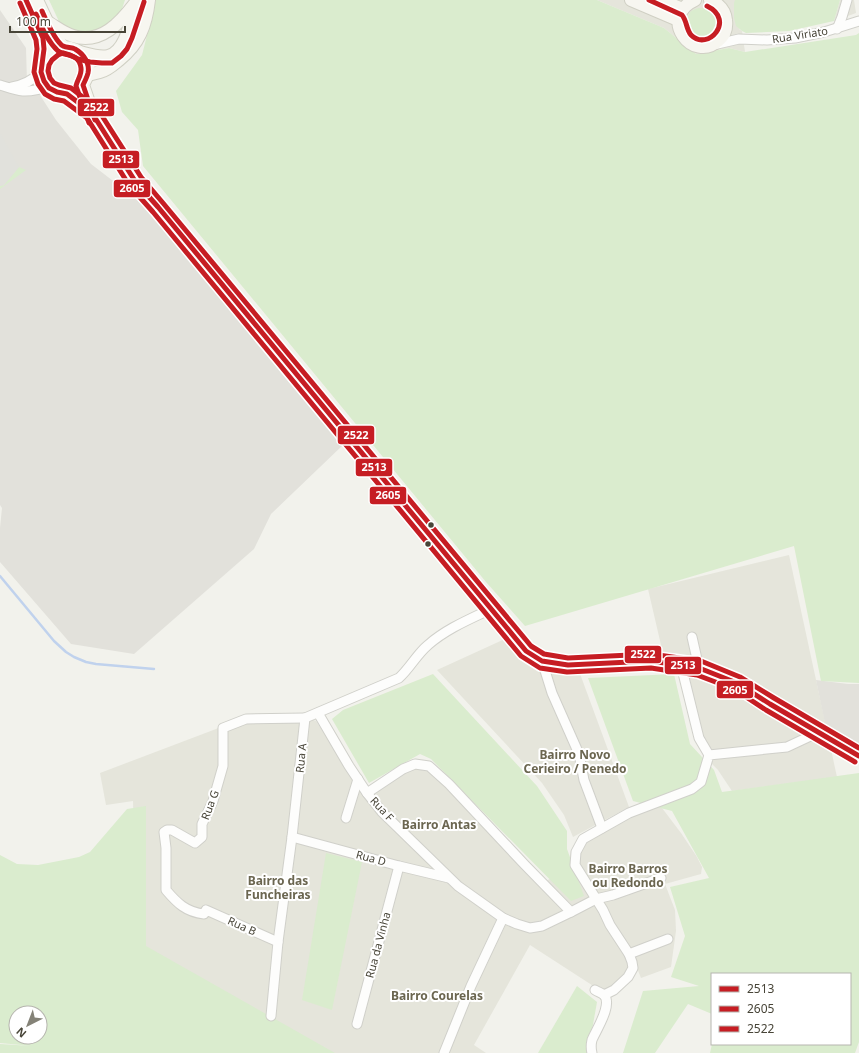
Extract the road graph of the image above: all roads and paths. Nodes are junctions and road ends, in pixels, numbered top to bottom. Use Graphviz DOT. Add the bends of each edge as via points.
graph roads {
  1 [pos="26,0"];
  2 [pos="37,0"];
  3 [pos="149,0"];
  4 [pos="631,0"];
  5 [pos="660,0"];
  6 [pos="695,0"];
  7 [pos="710,0"];
  8 [pos="137,1"];
  9 [pos="847,1"];
  10 [pos="725,9"];
  11 [pos="681,15"];
  12 [pos="859,19"];
  13 [pos="46,21"];
  14 [pos="848,25"];
  15 [pos="837,29"];
  16 [pos="739,39"];
  17 [pos="63,46"];
  18 [pos="710,46"];
  19 [pos="80,52"];
  20 [pos="42,67"];
  21 [pos="85,80"];
  22 [pos="4,86"];
  23 [pos="49,88"];
  24 [pos="67,94"];
  25 [pos="92,113"];
  26 [pos="491,609"];
  27 [pos="692,637"];
  28 [pos="542,661"];
  29 [pos="681,665"];
  30 [pos="699,668"];
  31 [pos="318,713"];
  32 [pos="305,718"];
  33 [pos="819,732"];
  34 [pos="709,755"];
  35 [pos="859,756"];
  36 [pos="358,779"];
  37 [pos="367,793"];
  38 [pos="346,818"];
  39 [pos="602,828"];
  40 [pos="292,837"];
  41 [pos="399,866"];
  42 [pos="661,878"];
  43 [pos="450,879"];
  44 [pos="596,899"];
  45 [pos="206,910"];
  46 [pos="571,912"];
  47 [pos="503,918"];
  48 [pos="668,939"];
  49 [pos="278,942"];
  50 [pos="629,954"];
  51 [pos="595,990"];
  52 [pos="604,995"];
  53 [pos="271,1016"];
  54 [pos="357,1024"];
  55 [pos="444,1053"];
  56 [pos="592,1053"];
  1 -- 20 [label="main road" via="43,38"];
  2 -- 13 [label="main road"];
  3 -- 21 [label="main road" via="143,29 132,49 111,67"];
  4 -- 11 [label="main road"];
  5 -- 11 [label="main road"];
  6 -- 11 [label="main road" via="688,4"];
  7 -- 10 [label="main road"];
  8 -- 13 [label="main road" via="110,30 94,38 72,36"];
  8 -- 19 [label="main road" via="122,46 109,56"];
  9 -- 12 [label="street" via="850,13"];
  9 -- 14 [label="street"];
  9 -- 15 [label="street"];
  10 -- 16 [label="street" via="731,28"];
  10 -- 18 [label="main road" via="725,32 722,38"];
  11 -- 18 [label="main road" via="679,28 685,40 698,47"];
  12 -- 14 [label="street, Rua Viriato"];
  13 -- 17 [label="main road"];
  14 -- 15 [label="street, Rua Viriato"];
  15 -- 16 [label="street, Rua Viriato" via="794,38"];
  16 -- 18 [label="street, Rua Viriato"];
  17 -- 19 [label="main road"];
  17 -- 20 [label="main road" via="47,55"];
  19 -- 21 [label="main road" via="86,59 88,68"];
  20 -- 22 [label="street" via="36,77 21,86"];
  20 -- 23 [label="main road" via="44,81"];
  21 -- 24 [label="main road" via="76,91"];
  21 -- 25 [label="main road"];
  22 -- 23 [label="street" via="23,91"];
  23 -- 24 [label="main road"];
  24 -- 25 [label="main road"];
  25 -- 26 [label="main road" via="134,181"];
  26 -- 28 [label="main road" via="526,651"];
  26 -- 31 [label="street" via="437,638 399,678"];
  27 -- 30 [label="street"];
  28 -- 29 [label="main road" via="568,665 651,661"];
  28 -- 39 [label="street" via="552,693 579,754 584,780"];
  29 -- 30 [label="main road"];
  29 -- 34 [label="street" via="699,738"];
  30 -- 33 [label="main road" via="737,683"];
  31 -- 32 [label="street"];
  31 -- 36 [label="street, Rua F"];
  32 -- 40 [label="street, Rua A"];
  32 -- 45 [label="street, Rua G" via="246,719 223,728 223,766 213,801 202,824 202,837 195,843 172,830 164,832 166,890 183,908 204,914"];
  33 -- 34 [label="street" via="786,747"];
  33 -- 35 [label="main road"];
  34 -- 39 [label="street" via="701,782 692,789 629,813"];
  36 -- 37 [label="street, Rua F"];
  36 -- 38 [label="street"];
  37 -- 43 [label="street, Rua F" via="382,812"];
  37 -- 46 [label="street" via="403,769 415,764 429,766"];
  39 -- 44 [label="street" via="583,839 575,858 575,865"];
  40 -- 41 [label="street, Rua D"];
  40 -- 49 [label="street, Rua A"];
  41 -- 43 [label="street, Rua D"];
  41 -- 54 [label="street, Rua da Vinha"];
  42 -- 44 [label="street, Rua F"];
  43 -- 47 [label="street, Rua F"];
  44 -- 46 [label="street, Rua F"];
  44 -- 50 [label="street"];
  45 -- 49 [label="street, Rua B"];
  46 -- 47 [label="street, Rua F" via="542,926 530,928"];
  47 -- 55 [label="street" via="471,986"];
  48 -- 50 [label="street"];
  49 -- 53 [label="street, Rua A"];
  50 -- 52 [label="street" via="633,968 628,977"];
  51 -- 52 [label="street"];
  52 -- 56 [label="street" via="607,1001 604,1016 591,1042"];
}
